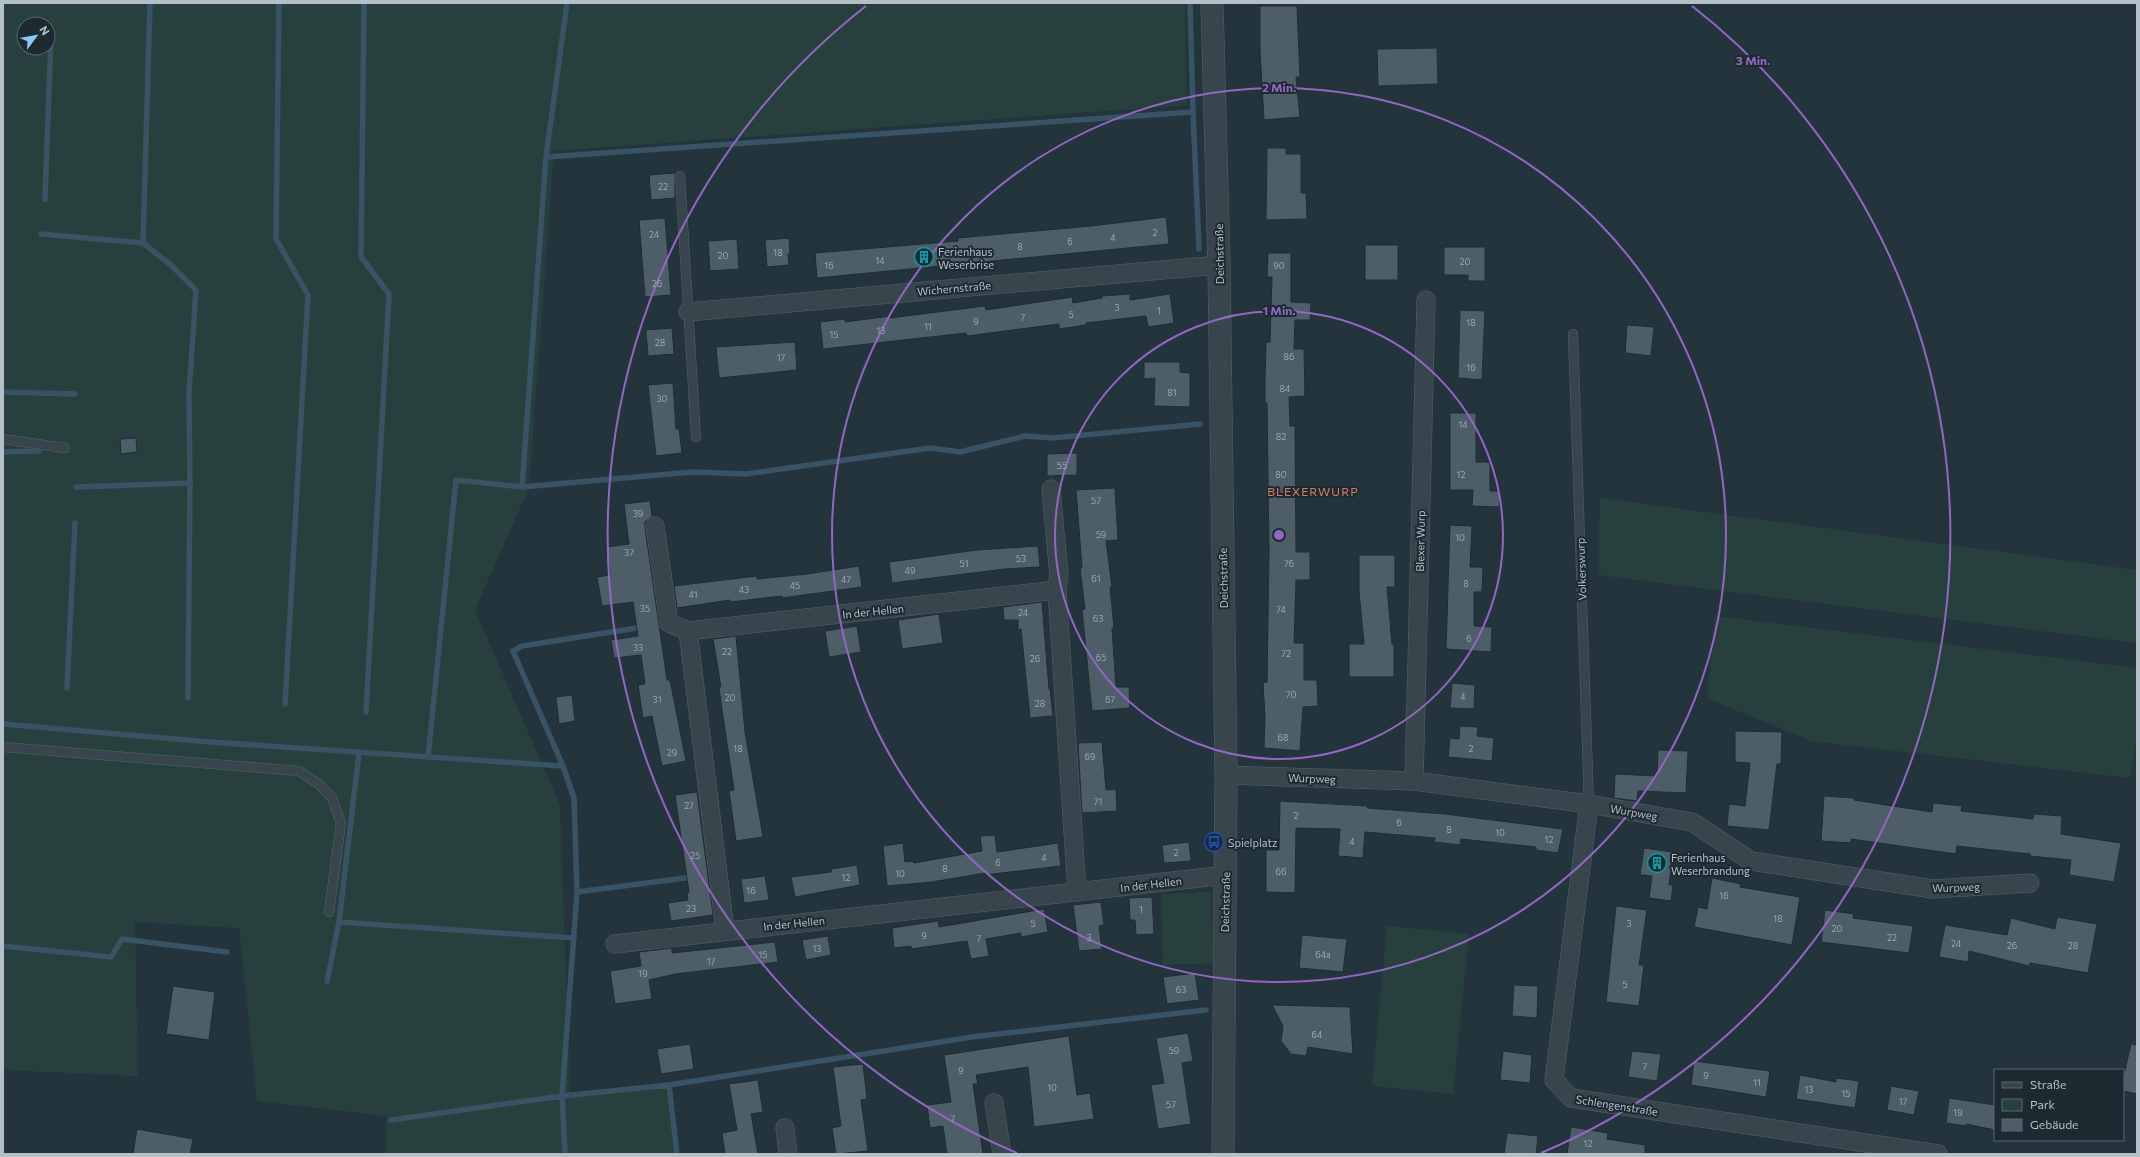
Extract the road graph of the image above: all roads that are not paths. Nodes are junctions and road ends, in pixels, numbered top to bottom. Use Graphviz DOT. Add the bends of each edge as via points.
graph roads {
  1 [pos="1212,3"];
  2 [pos="680,176"];
  3 [pos="1219,265"];
  4 [pos="1426,300"];
  5 [pos="688,312"];
  6 [pos="1573,334"];
  7 [pos="696,437"];
  8 [pos="3,440"];
  9 [pos="65,448"];
  10 [pos="1051,489"];
  11 [pos="654,526"];
  12 [pos="1057,590"];
  13 [pos="688,631"];
  14 [pos="3,747"];
  15 [pos="1226,775"];
  16 [pos="1414,781"];
  17 [pos="1589,804"];
  18 [pos="1226,875"];
  19 [pos="2030,883"];
  20 [pos="1076,892"];
  21 [pos="329,912"];
  22 [pos="726,930"];
  23 [pos="614,944"];
  24 [pos="994,1103"];
  25 [pos="785,1128"];
  26 [pos="788,1154"];
  27 [pos="1002,1154"];
  28 [pos="1223,1154"];
  29 [pos="1938,1154"];
  1 -- 3 [label="street, Deichstraße"];
  2 -- 5 [label="lane"];
  3 -- 5 [label="street, Wichernstraße"];
  3 -- 15 [label="street, Deichstraße"];
  4 -- 16 [label="street, Blexer Wurp"];
  5 -- 7 [label="lane"];
  6 -- 17 [label="lane, Volkerswurp"];
  8 -- 9 [label="lane"];
  10 -- 12 [label="street" via="1059,575"];
  11 -- 13 [label="street, In der Hellen" via="669,623"];
  12 -- 13 [label="street, In der Hellen"];
  12 -- 20 [label="street"];
  13 -- 22 [label="street"];
  14 -- 21 [label="lane" via="299,771 320,785 332,798 341,823"];
  15 -- 16 [label="street, Wurpweg"];
  15 -- 18 [label="street, Deichstraße"];
  16 -- 17 [label="street, Wurpweg"];
  17 -- 19 [label="street, Wurpweg" via="1692,822 1751,861 1933,889"];
  17 -- 29 [label="street, Schlengenstraße" via="1554,1080 1571,1098"];
  18 -- 20 [label="street, In der Hellen"];
  18 -- 28 [label="street, Deichstraße"];
  20 -- 22 [label="street, In der Hellen"];
  22 -- 23 [label="street, In der Hellen"];
  24 -- 27 [label="street"];
  25 -- 26 [label="street"];
}
